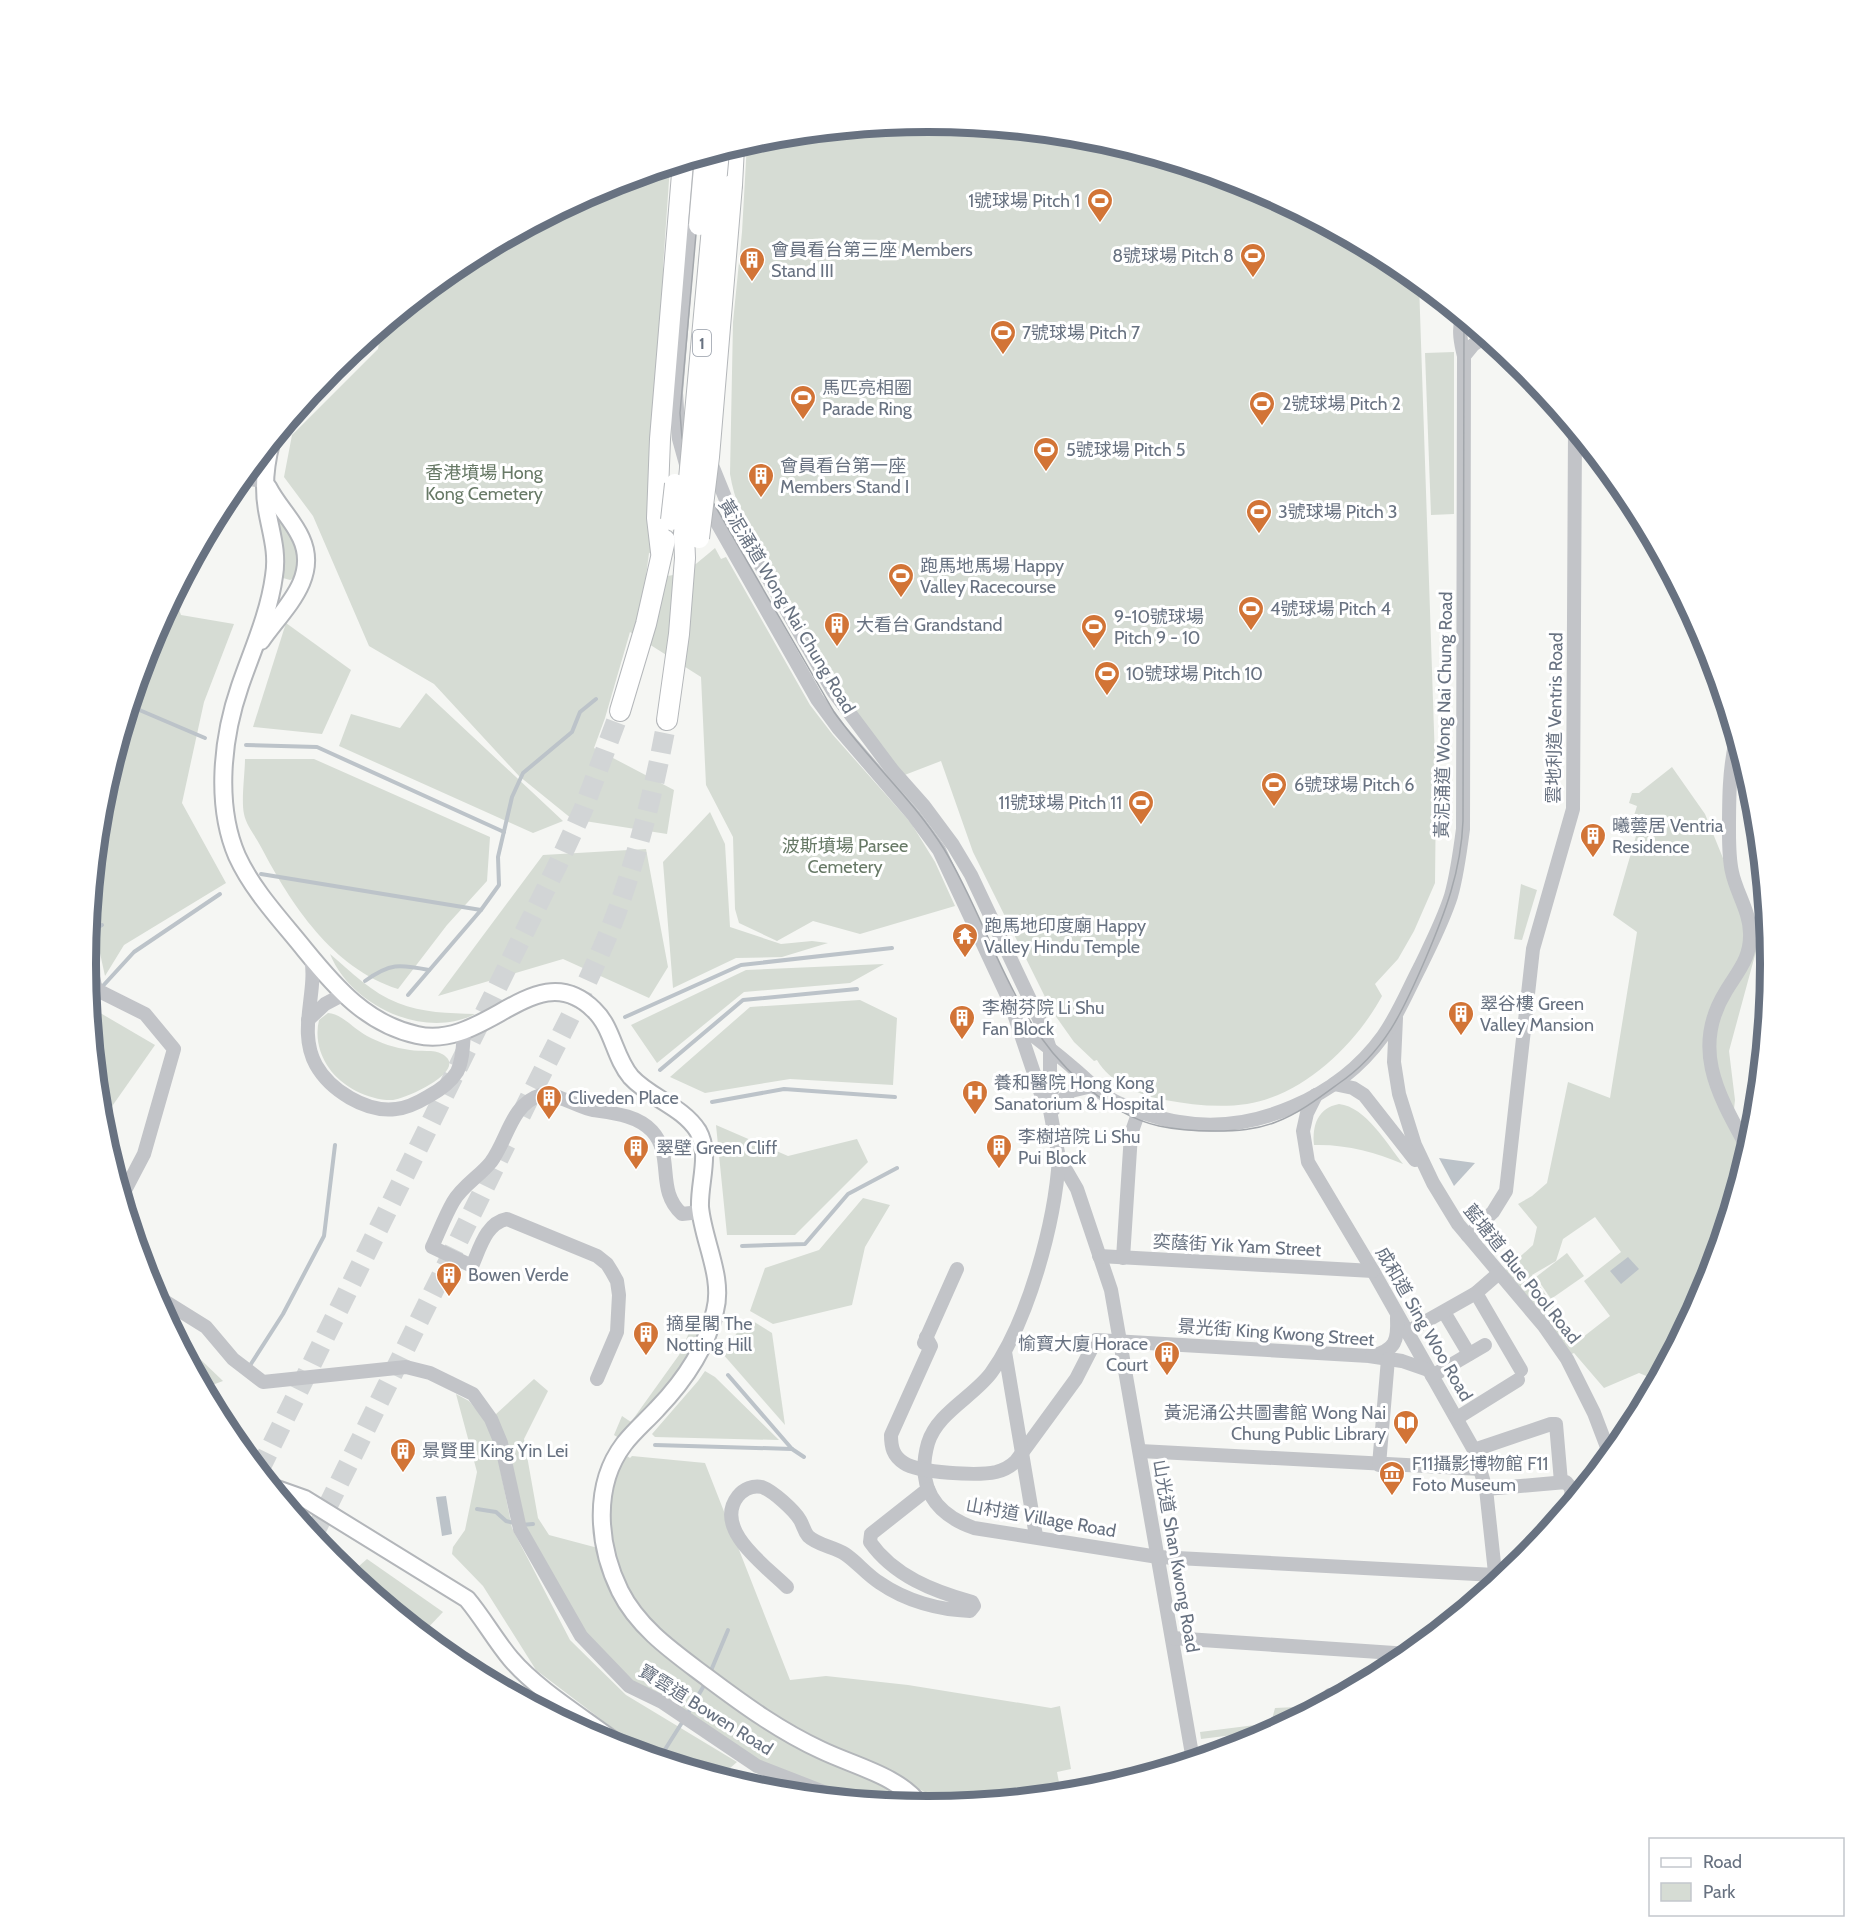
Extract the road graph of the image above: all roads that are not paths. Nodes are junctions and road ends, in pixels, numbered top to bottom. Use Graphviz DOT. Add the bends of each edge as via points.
graph roads {
  1 [pos="734,155"];
  2 [pos="719,159"];
  3 [pos="719,159"];
  4 [pos="704,163"];
  5 [pos="694,166"];
  6 [pos="682,169"];
  7 [pos="1460,325"];
  8 [pos="1480,341"];
  9 [pos="1464,356"];
  10 [pos="1575,441"];
  11 [pos="267,459"];
  12 [pos="252,479"];
  13 [pos="265,481"];
  14 [pos="661,552"];
  15 [pos="685,558"];
  16 [pos="274,576"];
  17 [pos="305,577"];
  18 [pos="253,653"];
  19 [pos="620,711"];
  20 [pos="667,720"];
  21 [pos="1734,756"];
  22 [pos="311,957"];
  23 [pos="97,988"];
  24 [pos="344,994"];
  25 [pos="1396,1015"];
  26 [pos="308,1020"];
  27 [pos="1018,1024"];
  28 [pos="464,1032"];
  29 [pos="1050,1049"];
  30 [pos="1334,1084"];
  31 [pos="1092,1086"];
  32 [pos="1316,1095"];
  33 [pos="1050,1106"];
  34 [pos="1139,1111"];
  35 [pos="1742,1137"];
  36 [pos="1059,1158"];
  37 [pos="1433,1183"];
  38 [pos="127,1187"];
  39 [pos="1077,1189"];
  40 [pos="1056,1199"];
  41 [pos="700,1212"];
  42 [pos="1468,1236"];
  43 [pos="1099,1256"];
  44 [pos="1123,1258"];
  45 [pos="957,1269"];
  46 [pos="1373,1271"];
  47 [pos="1499,1273"];
  48 [pos="1476,1293"];
  49 [pos="169,1303"];
  50 [pos="1444,1312"];
  51 [pos="1397,1316"];
  52 [pos="1407,1332"];
  53 [pos="926,1337"];
  54 [pos="1120,1341"];
  55 [pos="1485,1345"];
  56 [pos="1005,1352"];
  57 [pos="1469,1354"];
  58 [pos="1369,1356"];
  59 [pos="1388,1359"];
  60 [pos="1430,1373"];
  61 [pos="597,1379"];
  62 [pos="895,1408"];
  63 [pos="1457,1418"];
  64 [pos="1606,1445"];
  65 [pos="1474,1450"];
  66 [pos="1140,1451"];
  67 [pos="1022,1452"];
  68 [pos="1379,1465"];
  69 [pos="1481,1469"];
  70 [pos="925,1470"];
  71 [pos="1564,1482"];
  72 [pos="928,1489"];
  73 [pos="1486,1489"];
  74 [pos="1571,1491"];
  75 [pos="286,1492"];
  76 [pos="1036,1536"];
  77 [pos="1158,1557"];
  78 [pos="1495,1572"];
  79 [pos="1490,1578"];
  80 [pos="787,1587"];
  81 [pos="1172,1638"];
  82 [pos="1394,1653"];
  83 [pos="593,1725"];
  84 [pos="1192,1753"];
  85 [pos="814,1788"];
  86 [pos="913,1795"];
  1 -- 15 [label="highway, bridge" via="706,484 699,538"];
  2 -- 15 [label="highway, 1, bridge" via="684,534"];
  3 -- 29 [label="street, 黃泥涌道 Wong Nai Chung Road" via="700,384 704,434 715,475 733,517 833,691 924,806 971,875"];
  4 -- 14 [label="highway, 1, bridge" via="678,466 671,520"];
  5 -- 27 [label="street, 黃泥涌道 Wong Nai Chung Road" via="676,393 679,439 688,468 817,699 939,850"];
  6 -- 14 [label="highway" via="658,476"];
  7 -- 9 [label="street, 黃泥涌道 Wong Nai Chung Road"];
  8 -- 9 [label="street"];
  9 -- 25 [label="street, 黃泥涌道 Wong Nai Chung Road" via="1463,829 1447,909"];
  10 -- 42 [label="street, 雲地利道 Ventris Road" via="1573,809 1533,949 1506,1191 1493,1212"];
  11 -- 13 [label="main road"];
  12 -- 13 [label="street"];
  13 -- 16 [label="main road" via="276,550"];
  13 -- 17 [label="main road" via="301,538"];
  14 -- 19 [label="highway, 1"];
  15 -- 20 [label="highway, 1"];
  16 -- 17 [label="main road" via="287,586"];
  16 -- 18 [label="main road"];
  17 -- 18 [label="main road"];
  18 -- 22 [label="main road" via="234,706 226,747 224,790 229,830 252,883"];
  21 -- 35 [label="street" via="1729,787 1730,858 1749,924 1750,943 1745,962 1718,1006 1709,1050 1719,1093"];
  22 -- 24 [label="main road"];
  22 -- 26 [label="street" via="314,981"];
  23 -- 38 [label="street" via="145,1014 174,1049 144,1154"];
  24 -- 26 [label="street" via="325,1004"];
  24 -- 28 [label="main road" via="377,1019 416,1035 439,1038"];
  25 -- 30 [label="street, 黃泥涌道 Wong Nai Chung Road" via="1368,1054"];
  25 -- 37 [label="street, 藍塘道 Blue Pool Road" via="1394,1062 1399,1094 1412,1138"];
  26 -- 28 [label="street" via="309,1047 323,1076 348,1097 381,1109 416,1104 449,1082 461,1061"];
  27 -- 29 [label="street, 黃泥涌道 Wong Nai Chung Road"];
  27 -- 33 [label="street, 黃泥涌道 Wong Nai Chung Road" via="1041,1094"];
  28 -- 41 [label="main road" via="538,993 569,994 588,1004 602,1019 631,1076 688,1119 700,1135 704,1153"];
  29 -- 31 [label="street, 黃泥涌道 Wong Nai Chung Road"];
  29 -- 33 [label="street, 山光道 Shan Kwong Road"];
  30 -- 32 [label="street, 黃泥涌道 Wong Nai Chung Road"];
  30 -- 37 [label="street, 藍塘道 Blue Pool Road" via="1364,1095"];
  31 -- 33 [label="street" via="1071,1091"];
  31 -- 34 [label="street, 黃泥涌道 Wong Nai Chung Road"];
  32 -- 34 [label="street, 黃泥涌道 Wong Nai Chung Road" via="1248,1121 1180,1123"];
  32 -- 46 [label="street, 成和道 Sing Woo Road" via="1303,1131 1308,1162"];
  33 -- 36 [label="street, 山光道 Shan Kwong Road"];
  34 -- 44 [label="street" via="1131,1134"];
  36 -- 39 [label="street, 山光道 Shan Kwong Road"];
  36 -- 40 [label="street, 山村道 Village Road"];
  37 -- 42 [label="street, 藍塘道 Blue Pool Road"];
  39 -- 40 [label="street" via="1061,1192"];
  39 -- 43 [label="street, 山光道 Shan Kwong Road"];
  40 -- 56 [label="street, 山村道 Village Road" via="1036,1271"];
  41 -- 61 [label="street" via="682,1214 671,1201 660,1142 652,1130 611,1111 584,1108 544,1094 521,1106 491,1162 454,1200 432,1247 472,1266 490,1228 507,1219 597,1256 607,1264 617,1281 618,1324"];
  41 -- 86 [label="main road" via="717,1289 713,1320 690,1368 628,1439 607,1477 602,1515 609,1564 629,1606 650,1631 708,1678 789,1734 900,1785"];
  42 -- 47 [label="street, 藍塘道 Blue Pool Road"];
  43 -- 44 [label="street, 奕蔭街 Yik Yam Street"];
  43 -- 54 [label="street, 山光道 Shan Kwong Road" via="1111,1290"];
  44 -- 46 [label="street, 奕蔭街 Yik Yam Street"];
  45 -- 53 [label="street"];
  46 -- 51 [label="street, 成和道 Sing Woo Road"];
  47 -- 48 [label="street"];
  47 -- 64 [label="street, 藍塘道 Blue Pool Road" via="1567,1359"];
  48 -- 50 [label="street"];
  48 -- 63 [label="street" via="1520,1375"];
  49 -- 85 [label="street, 寶雲道 Bowen Road" via="206,1327 233,1359 263,1382 406,1366 473,1394 491,1419 501,1443 520,1529 581,1636 632,1687 662,1702 757,1766"];
  50 -- 52 [label="street"];
  50 -- 57 [label="street"];
  51 -- 52 [label="street, 成和道 Sing Woo Road"];
  51 -- 58 [label="street" via="1398,1335 1394,1344 1386,1352"];
  52 -- 60 [label="street, 成和道 Sing Woo Road"];
  53 -- 62 [label="street"];
  53 -- 70 [label="street" via="931,1346 891,1435 893,1451 903,1463"];
  54 -- 58 [label="street, 景光街 King Kwong Street"];
  54 -- 66 [label="street, 山光道 Shan Kwong Road"];
  54 -- 67 [label="street, 景光街 King Kwong Street" via="1096,1340 1076,1379"];
  55 -- 57 [label="street"];
  56 -- 67 [label="street"];
  56 -- 70 [label="street, 山村道 Village Road" via="979,1387 935,1429 928,1445"];
  57 -- 60 [label="street"];
  58 -- 59 [label="street, 景光街 King Kwong Street"];
  59 -- 60 [label="street, 景光街 King Kwong Street"];
  59 -- 68 [label="street"];
  60 -- 63 [label="street, 成和道 Sing Woo Road"];
  63 -- 65 [label="street, 成和道 Sing Woo Road"];
  65 -- 69 [label="street, 成和道 Sing Woo Road"];
  65 -- 71 [label="street" via="1556,1424"];
  66 -- 68 [label="street"];
  66 -- 77 [label="street, 山光道 Shan Kwong Road"];
  67 -- 70 [label="street" via="1009,1467 998,1472"];
  67 -- 76 [label="street"];
  68 -- 69 [label="street"];
  69 -- 73 [label="street, 成和道 Sing Woo Road"];
  70 -- 72 [label="street, 山村道 Village Road"];
  71 -- 73 [label="street"];
  71 -- 74 [label="street"];
  72 -- 76 [label="street, 山村道 Village Road" via="940,1508 956,1522"];
  72 -- 80 [label="street" via="871,1534 870,1542 911,1578 972,1602 970,1611 908,1598 879,1583 847,1556 808,1536 798,1516 770,1491 755,1486 740,1494 733,1506 734,1529 743,1544"];
  73 -- 78 [label="street, 成和道 Sing Woo Road"];
  75 -- 83 [label="main road" via="304,1499 467,1599 511,1659"];
  76 -- 77 [label="street, 山村道 Village Road"];
  77 -- 79 [label="street, 山村道 Village Road"];
  77 -- 81 [label="street, 山光道 Shan Kwong Road"];
  81 -- 82 [label="street"];
  81 -- 84 [label="street, 山光道 Shan Kwong Road"];
}
